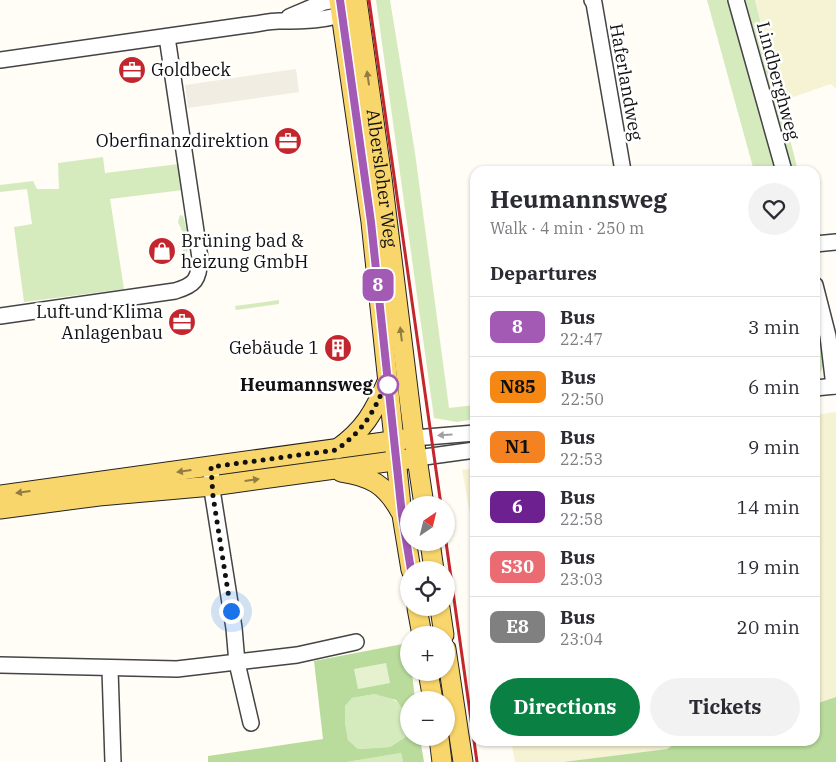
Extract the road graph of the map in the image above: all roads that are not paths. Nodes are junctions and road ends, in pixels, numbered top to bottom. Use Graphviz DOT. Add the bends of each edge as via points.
graph roads {
  1 [pos="592,0"];
  2 [pos="736,0"];
  3 [pos="345,4"];
  4 [pos="167,37"];
  5 [pos="0,60"];
  6 [pos="622,166"];
  7 [pos="783,166"];
  8 [pos="836,242"];
  9 [pos="820,244"];
  10 [pos="820,305"];
  11 [pos="0,316"];
  12 [pos="387,381"];
  13 [pos="835,386"];
  14 [pos="820,388"];
  15 [pos="470,433"];
  16 [pos="414,438"];
  17 [pos="394,441"];
  18 [pos="336,450"];
  19 [pos="470,451"];
  20 [pos="417,458"];
  21 [pos="396,460"];
  22 [pos="211,467"];
  23 [pos="325,469"];
  24 [pos="212,486"];
  25 [pos="0,495"];
  26 [pos="423,496"];
  27 [pos="400,497"];
  28 [pos="0,509"];
  29 [pos="400,511"];
  30 [pos="356,642"];
  31 [pos="237,662"];
  32 [pos="0,665"];
  33 [pos="110,669"];
  34 [pos="451,681"];
  35 [pos="251,723"];
  36 [pos="440,746"];
  37 [pos="114,762"];
  38 [pos="442,762"];
  39 [pos="463,762"];
  1 -- 6 [label="street, Haferlandweg"];
  2 -- 7 [label="street, Lindberghweg"];
  3 -- 4 [label="street" via="293,22 278,21"];
  3 -- 12 [label="main road, Albersloher Weg"];
  16 -- 3 [label="main road, Albersloher Weg, one-way" via="382,178"];
  4 -- 5 [label="street"];
  4 -- 11 [label="street" via="200,258 194,282 175,291"];
  8 -- 9 [label="street"];
  10 -- 13 [label="street"];
  12 -- 17 [label="main road, Albersloher Weg"];
  12 -- 18 [label="main road" via="365,424"];
  13 -- 14 [label="street"];
  15 -- 16 [label="street, one-way"];
  16 -- 17 [label="main road"];
  16 -- 20 [label="main road, Albersloher Weg"];
  17 -- 18 [label="main road"];
  17 -- 21 [label="main road, Albersloher Weg"];
  18 -- 22 [label="main road"];
  19 -- 20 [label="street"];
  20 -- 21 [label="main road"];
  20 -- 26 [label="main road, Albersloher Weg"];
  21 -- 23 [label="main road"];
  21 -- 27 [label="main road, Albersloher Weg"];
  22 -- 24 [label="street"];
  22 -- 25 [label="main road, one-way"];
  24 -- 23 [label="main road, one-way"];
  23 -- 29 [label="main road" via="375,482 384,488"];
  24 -- 28 [label="main road"];
  24 -- 31 [label="street"];
  30 -- 31 [label="street" via="298,655"];
  31 -- 33 [label="street" via="177,669"];
  31 -- 35 [label="street"];
  32 -- 33 [label="street"];
  33 -- 37 [label="street"];
  34 -- 39 [label="main road"];
  36 -- 38 [label="main road"];
}
